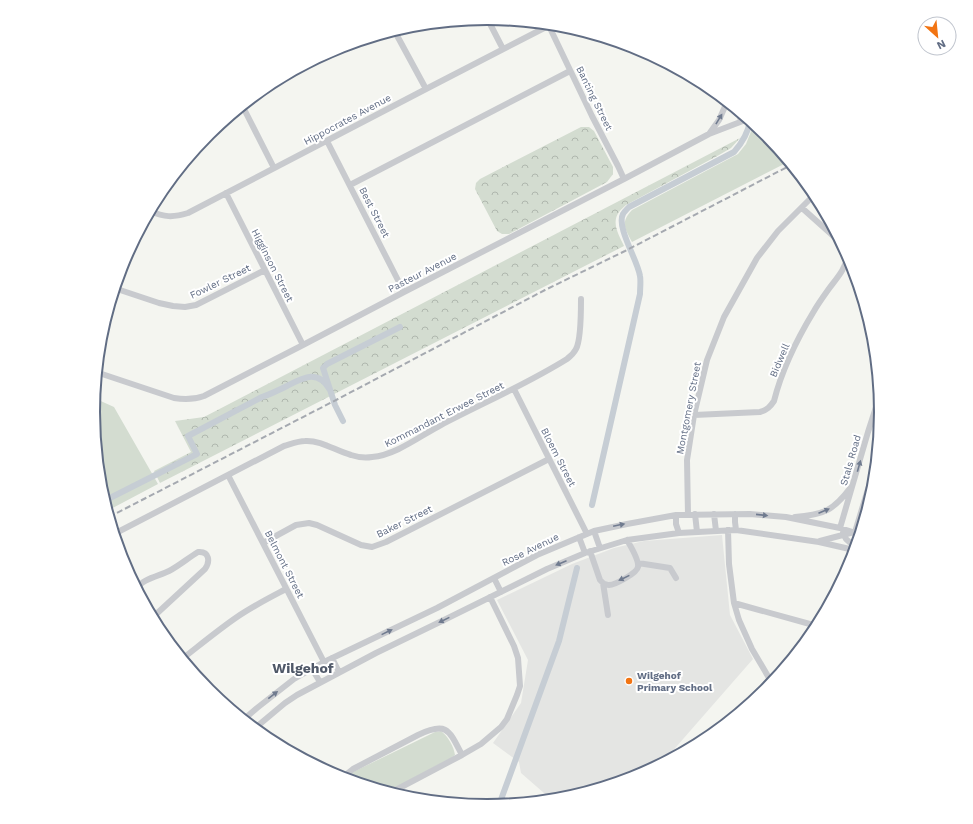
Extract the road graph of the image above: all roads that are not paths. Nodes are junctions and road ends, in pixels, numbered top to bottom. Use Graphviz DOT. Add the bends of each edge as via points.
graph roads {
  1 [pos="491,25"];
  2 [pos="542,29"];
  3 [pos="552,30"];
  4 [pos="397,35"];
  5 [pos="503,48"];
  6 [pos="570,71"];
  7 [pos="426,89"];
  8 [pos="725,107"];
  9 [pos="245,110"];
  10 [pos="742,121"];
  11 [pos="709,134"];
  12 [pos="327,141"];
  13 [pos="617,164"];
  14 [pos="274,168"];
  15 [pos="624,179"];
  16 [pos="350,185"];
  17 [pos="611,186"];
  18 [pos="226,193"];
  19 [pos="810,200"];
  20 [pos="802,208"];
  21 [pos="154,213"];
  22 [pos="829,232"];
  23 [pos="845,266"];
  24 [pos="264,270"];
  25 [pos="119,290"];
  26 [pos="404,292"];
  27 [pos="581,299"];
  28 [pos="303,345"];
  29 [pos="102,374"];
  30 [pos="514,389"];
  31 [pos="874,414"];
  32 [pos="694,415"];
  33 [pos="549,459"];
  34 [pos="228,475"];
  35 [pos="854,483"];
  36 [pos="714,514"];
  37 [pos="735,514"];
  38 [pos="676,515"];
  39 [pos="691,515"];
  40 [pos="786,517"];
  41 [pos="840,528"];
  42 [pos="728,530"];
  43 [pos="736,530"];
  44 [pos="594,531"];
  45 [pos="716,531"];
  46 [pos="119,532"];
  47 [pos="679,532"];
  48 [pos="697,532"];
  49 [pos="854,532"];
  50 [pos="587,534"];
  51 [pos="854,534"];
  52 [pos="844,536"];
  53 [pos="579,538"];
  54 [pos="627,540"];
  55 [pos="819,542"];
  56 [pos="263,543"];
  57 [pos="850,543"];
  58 [pos="600,548"];
  59 [pos="848,549"];
  60 [pos="587,552"];
  61 [pos="638,563"];
  62 [pos="494,578"];
  63 [pos="676,578"];
  64 [pos="139,584"];
  65 [pos="603,584"];
  66 [pos="286,589"];
  67 [pos="475,589"];
  68 [pos="501,592"];
  69 [pos="490,597"];
  70 [pos="481,602"];
  71 [pos="734,603"];
  72 [pos="157,614"];
  73 [pos="608,615"];
  74 [pos="810,624"];
  75 [pos="186,656"];
  76 [pos="332,658"];
  77 [pos="324,662"];
  78 [pos="312,669"];
  79 [pos="339,672"];
  80 [pos="769,676"];
  81 [pos="320,682"];
  82 [pos="248,716"];
  83 [pos="259,725"];
  84 [pos="462,755"];
  85 [pos="348,773"];
  86 [pos="397,789"];
  1 -- 5 [label="street"];
  2 -- 5 [label="street, Hippocrates Avenue"];
  3 -- 6 [label="street, Banting Street"];
  4 -- 7 [label="street"];
  5 -- 7 [label="street, Hippocrates Avenue"];
  6 -- 13 [label="street, Banting Street"];
  6 -- 16 [label="street"];
  7 -- 12 [label="street, Hippocrates Avenue"];
  11 -- 8 [label="street, one-way"];
  9 -- 14 [label="street"];
  10 -- 11 [label="street, Pasteur Avenue"];
  11 -- 15 [label="street, Pasteur Avenue"];
  12 -- 14 [label="street, Hippocrates Avenue"];
  12 -- 16 [label="street, Best Street"];
  13 -- 15 [label="street, Banting Street"];
  13 -- 17 [label="street" via="616,179"];
  14 -- 18 [label="street, Hippocrates Avenue"];
  15 -- 17 [label="street, Pasteur Avenue"];
  16 -- 26 [label="street, Best Street"];
  17 -- 26 [label="street, Pasteur Avenue"];
  18 -- 21 [label="street, Hippocrates Avenue" via="177,217"];
  18 -- 24 [label="street, Higginson Street"];
  19 -- 20 [label="street, Montgomery Street"];
  20 -- 22 [label="street"];
  20 -- 32 [label="street, Montgomery Street" via="778,231 757,258 724,317 707,360"];
  23 -- 32 [label="street, Bidwell" via="814,310 786,366 771,406 760,412"];
  24 -- 25 [label="street, Fowler Street" via="196,304 180,308"];
  24 -- 28 [label="street, Higginson Street"];
  26 -- 28 [label="street, Pasteur Avenue"];
  27 -- 30 [label="street, Kommandant Erwee Street" via="578,345 572,354"];
  28 -- 29 [label="street, Pasteur Avenue" via="204,396 188,400 166,396"];
  30 -- 33 [label="street, Bloem Street"];
  30 -- 34 [label="street, Kommandant Erwee Street" via="392,452 372,457 352,456 327,445 303,441 284,446"];
  35 -- 31 [label="street, Stals Road, one-way"];
  32 -- 39 [label="street, Montgomery Street" via="687,460"];
  33 -- 50 [label="street, Bloem Street"];
  33 -- 56 [label="street, Baker Street" via="379,545 361,545 317,525 309,524 296,525"];
  34 -- 46 [label="street, Kommandant Erwee Street"];
  34 -- 56 [label="street, Belmont Street"];
  40 -- 35 [label="street, one-way" via="813,516 827,510 844,497"];
  35 -- 41 [label="street, Stals Road"];
  36 -- 37 [label="street, Rose Avenue"];
  36 -- 39 [label="street, Rose Avenue"];
  36 -- 45 [label="street"];
  37 -- 40 [label="street, Rose Avenue, one-way"];
  37 -- 43 [label="street"];
  38 -- 39 [label="street, Rose Avenue"];
  44 -- 38 [label="street, Rose Avenue, one-way"];
  38 -- 47 [label="street"];
  39 -- 48 [label="street, Montgomery Street"];
  40 -- 41 [label="street, Rose Avenue"];
  41 -- 49 [label="street, Rose Avenue"];
  41 -- 52 [label="street"];
  42 -- 43 [label="street"];
  42 -- 45 [label="street"];
  42 -- 71 [label="street"];
  43 -- 55 [label="street"];
  44 -- 50 [label="street, Rose Avenue"];
  44 -- 58 [label="street"];
  45 -- 48 [label="street"];
  47 -- 48 [label="street"];
  47 -- 54 [label="street"];
  50 -- 53 [label="street, Rose Avenue"];
  51 -- 52 [label="street"];
  52 -- 55 [label="street"];
  52 -- 57 [label="street"];
  53 -- 60 [label="street"];
  53 -- 62 [label="street, Rose Avenue" via="538,555"];
  54 -- 58 [label="street"];
  54 -- 61 [label="street"];
  55 -- 59 [label="street"];
  56 -- 66 [label="street, Belmont Street"];
  58 -- 60 [label="street"];
  60 -- 65 [label="street"];
  60 -- 68 [label="street, one-way"];
  61 -- 63 [label="street" via="670,568"];
  61 -- 65 [label="street, one-way" via="635,573 610,585"];
  62 -- 67 [label="street, Rose Avenue"];
  62 -- 68 [label="street"];
  64 -- 72 [label="street" via="168,572 198,552 207,556 205,570"];
  65 -- 73 [label="street"];
  66 -- 75 [label="street" via="226,624"];
  66 -- 77 [label="street, Belmont Street"];
  67 -- 70 [label="street"];
  76 -- 67 [label="street, Rose Avenue, one-way"];
  68 -- 69 [label="street"];
  69 -- 70 [label="street"];
  69 -- 84 [label="street" via="514,646 518,658 520,686 512,709 501,727 481,744"];
  70 -- 79 [label="street, one-way"];
  71 -- 74 [label="street"];
  71 -- 80 [label="street" via="752,649"];
  76 -- 77 [label="street, Rose Avenue"];
  76 -- 79 [label="street"];
  77 -- 78 [label="street, Rose Avenue"];
  78 -- 81 [label="street"];
  82 -- 78 [label="street, Rose Avenue, one-way" via="294,679"];
  79 -- 81 [label="street"];
  81 -- 83 [label="street" via="285,703"];
  84 -- 85 [label="street" via="447,730 435,728"];
  84 -- 86 [label="street"];
}
